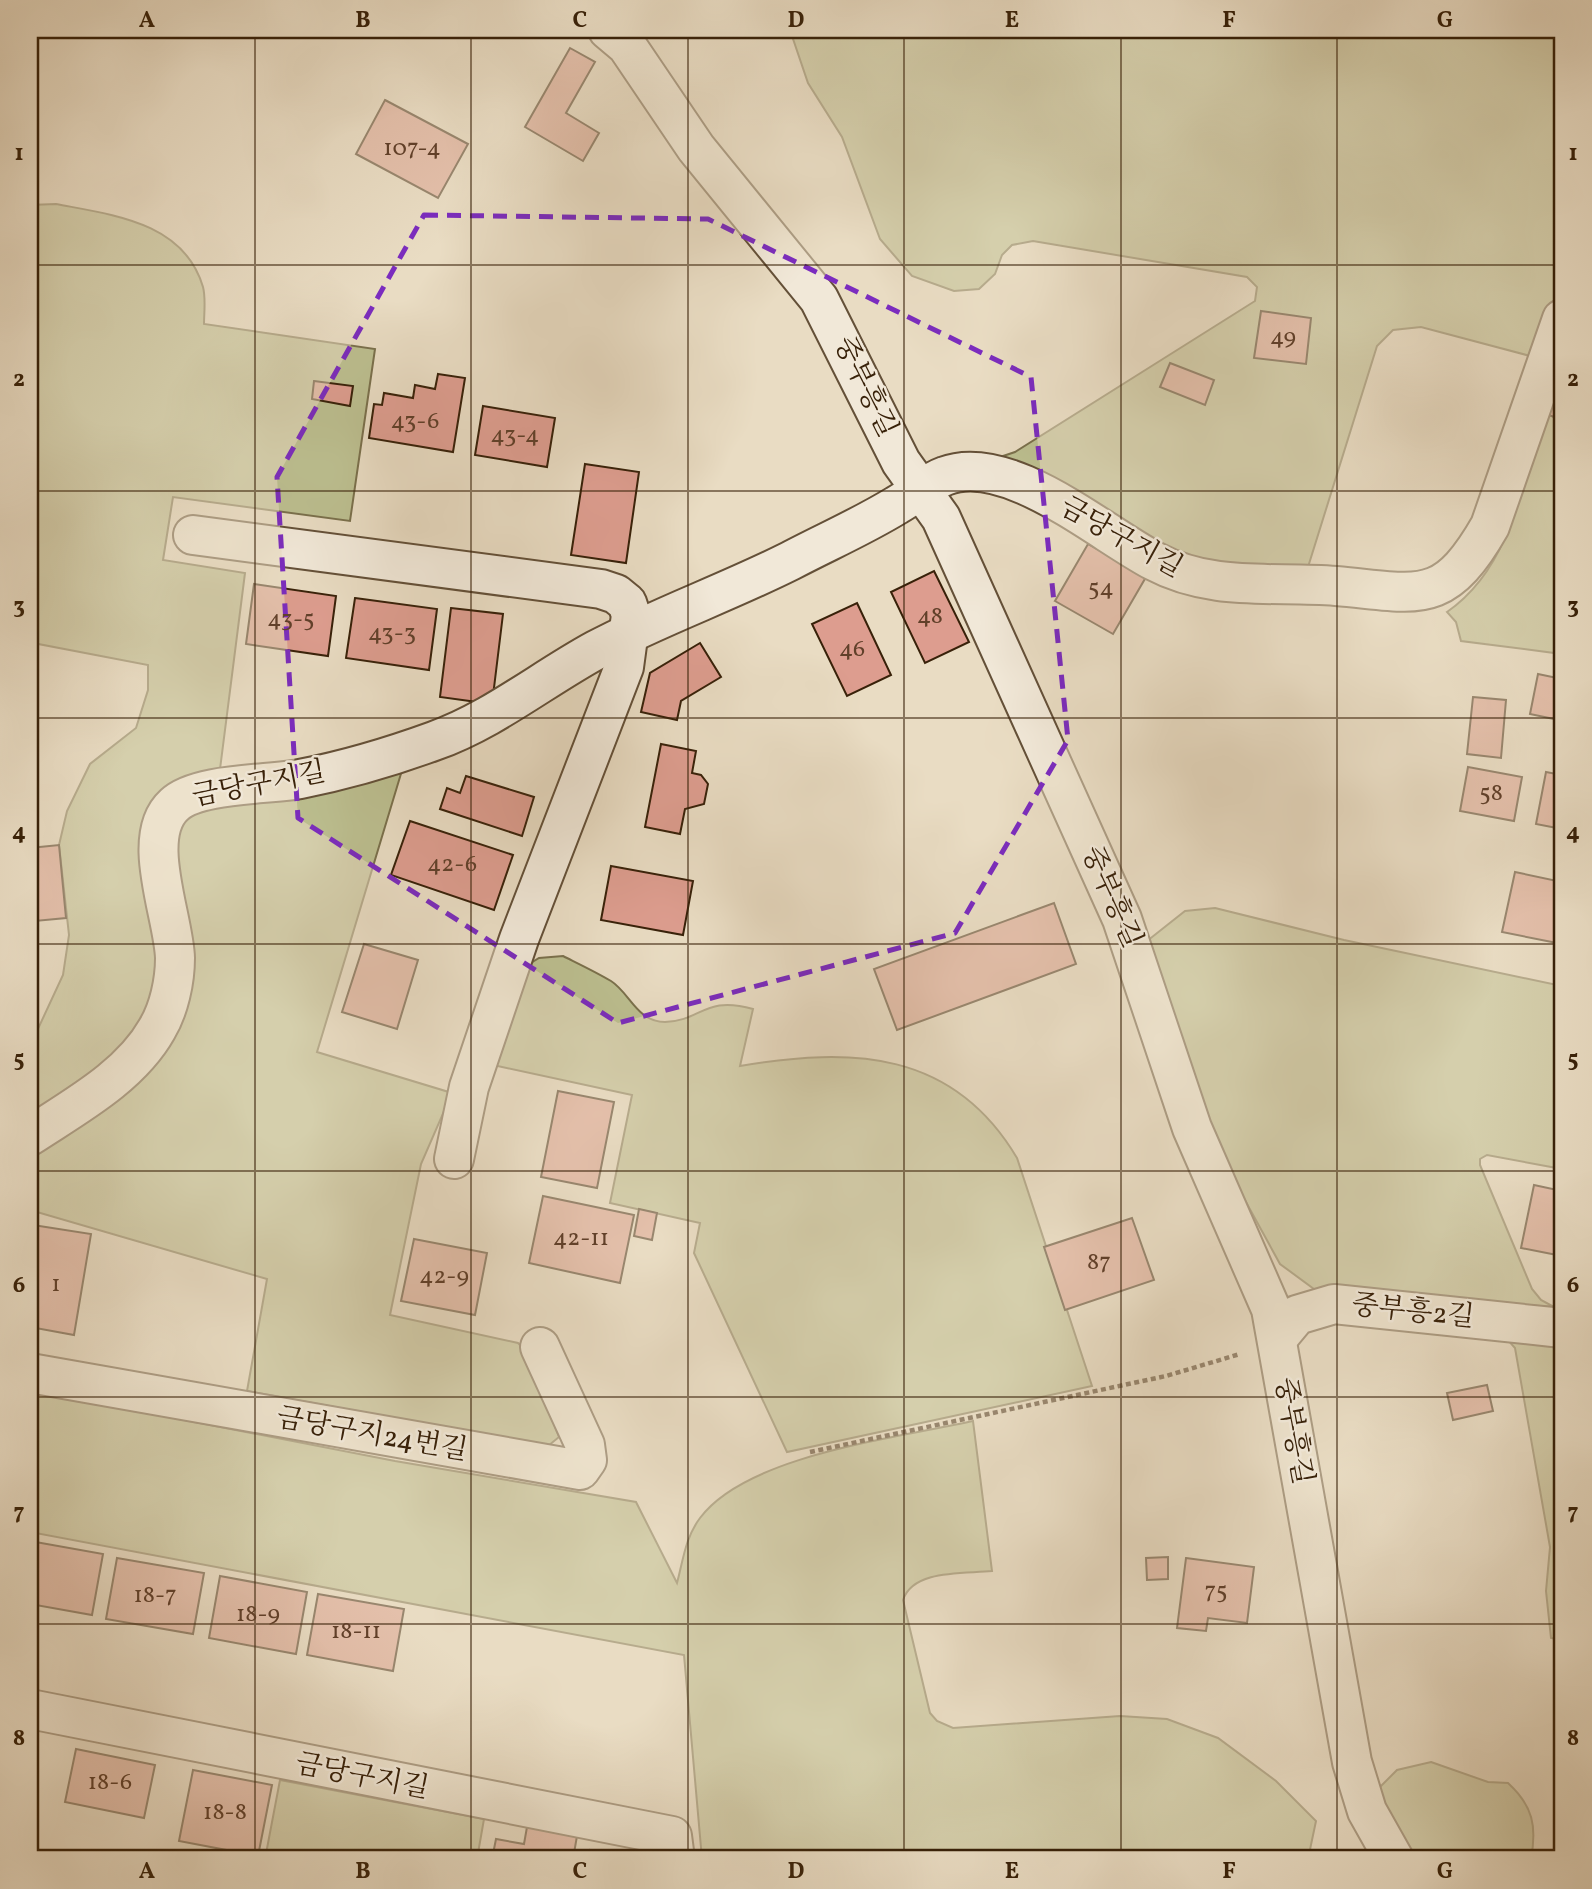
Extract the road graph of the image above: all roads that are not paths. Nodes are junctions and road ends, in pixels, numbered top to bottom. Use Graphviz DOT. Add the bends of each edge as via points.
graph roads {
  1 [pos="608,30"];
  2 [pos="1562,319"];
  3 [pos="922,490"];
  4 [pos="193,535"];
  5 [pos="629,635"];
  6 [pos="30,1136"];
  7 [pos="454,1159"];
  8 [pos="1562,1328"];
  9 [pos="1276,1339"];
  10 [pos="540,1346"];
  11 [pos="30,1373"];
  12 [pos="30,1709"];
  13 [pos="675,1859"];
  14 [pos="1394,1859"];
  1 -- 3 [label="street, 중부흥길" via="627,46 696,148 819,299 901,462"];
  2 -- 3 [label="street, 금당구지길" via="1490,526 1473,557 1452,579 1432,591 1214,582 1157,563 1055,502 991,474 964,470 940,477"];
  3 -- 5 [label="street, 금당구지길" via="747,583"];
  3 -- 9 [label="street, 중부흥길" via="941,518 1122,919 1192,1128 1271,1309"];
  4 -- 5 [label="street" via="601,589 627,603"];
  5 -- 6 [label="street, 금당구지길" via="595,650 525,696 451,735 376,761 296,779 206,791 176,802 162,820 159,845 175,957 171,995 157,1030 118,1073"];
  5 -- 7 [label="street" via="624,667 519,939 478,1062"];
  8 -- 9 [label="street, 중부흥2길" via="1334,1304 1297,1315"];
  9 -- 14 [label="street, 중부흥길" via="1352,1762 1367,1811"];
  10 -- 11 [label="street, 금당구지24번길" via="585,1446 587,1460 580,1470"];
  12 -- 13 [label="street, 금당구지길" via="672,1836"];
}
